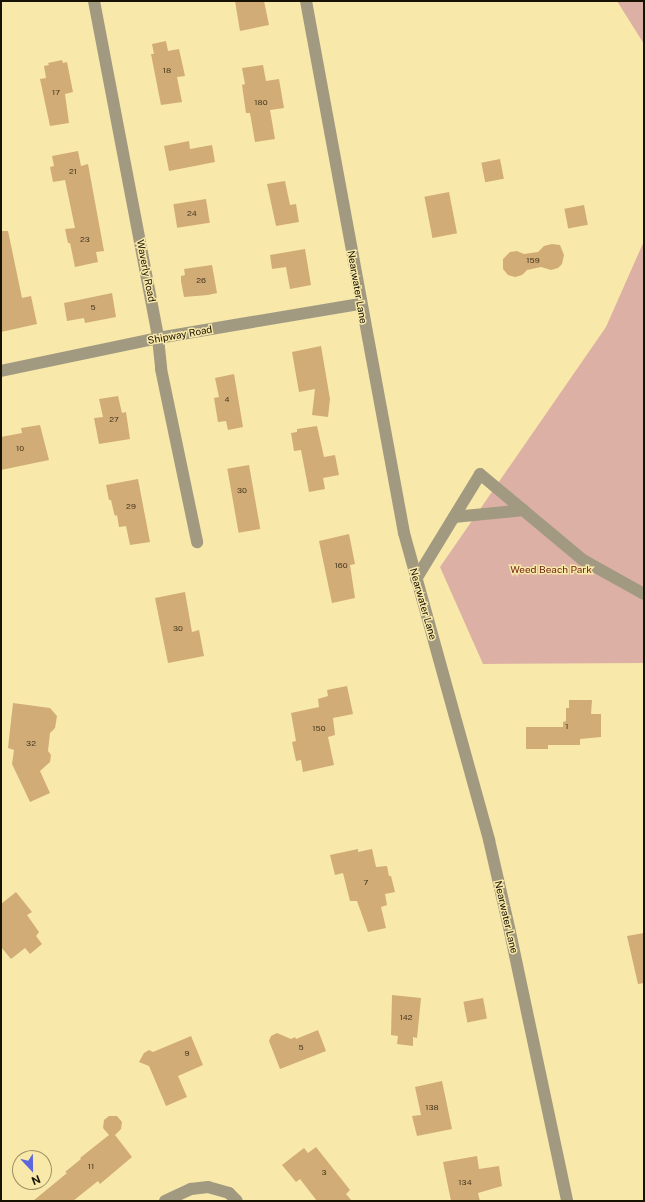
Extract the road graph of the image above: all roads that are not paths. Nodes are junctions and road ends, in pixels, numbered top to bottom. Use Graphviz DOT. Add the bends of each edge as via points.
graph roads {
  1 [pos="94,1"];
  2 [pos="306,1"];
  3 [pos="360,304"];
  4 [pos="158,338"];
  5 [pos="1,371"];
  6 [pos="524,510"];
  7 [pos="454,517"];
  8 [pos="197,542"];
  9 [pos="416,578"];
  10 [pos="644,594"];
  11 [pos="165,1201"];
  12 [pos="237,1201"];
  13 [pos="567,1201"];
  1 -- 4 [label="street, Waverly Road"];
  2 -- 3 [label="street, Nearwater Lane"];
  3 -- 4 [label="street, Shipway Road"];
  3 -- 9 [label="street, Nearwater Lane" via="404,533"];
  4 -- 5 [label="street, Shipway Road"];
  4 -- 8 [label="street, Waverly Road" via="161,369"];
  6 -- 7 [label="street"];
  6 -- 7 [label="street" via="480,474"];
  6 -- 10 [label="street" via="583,560"];
  7 -- 9 [label="street"];
  9 -- 13 [label="street, Nearwater Lane" via="489,840"];
  11 -- 12 [label="street" via="191,1188 208,1187 229,1193"];
}
